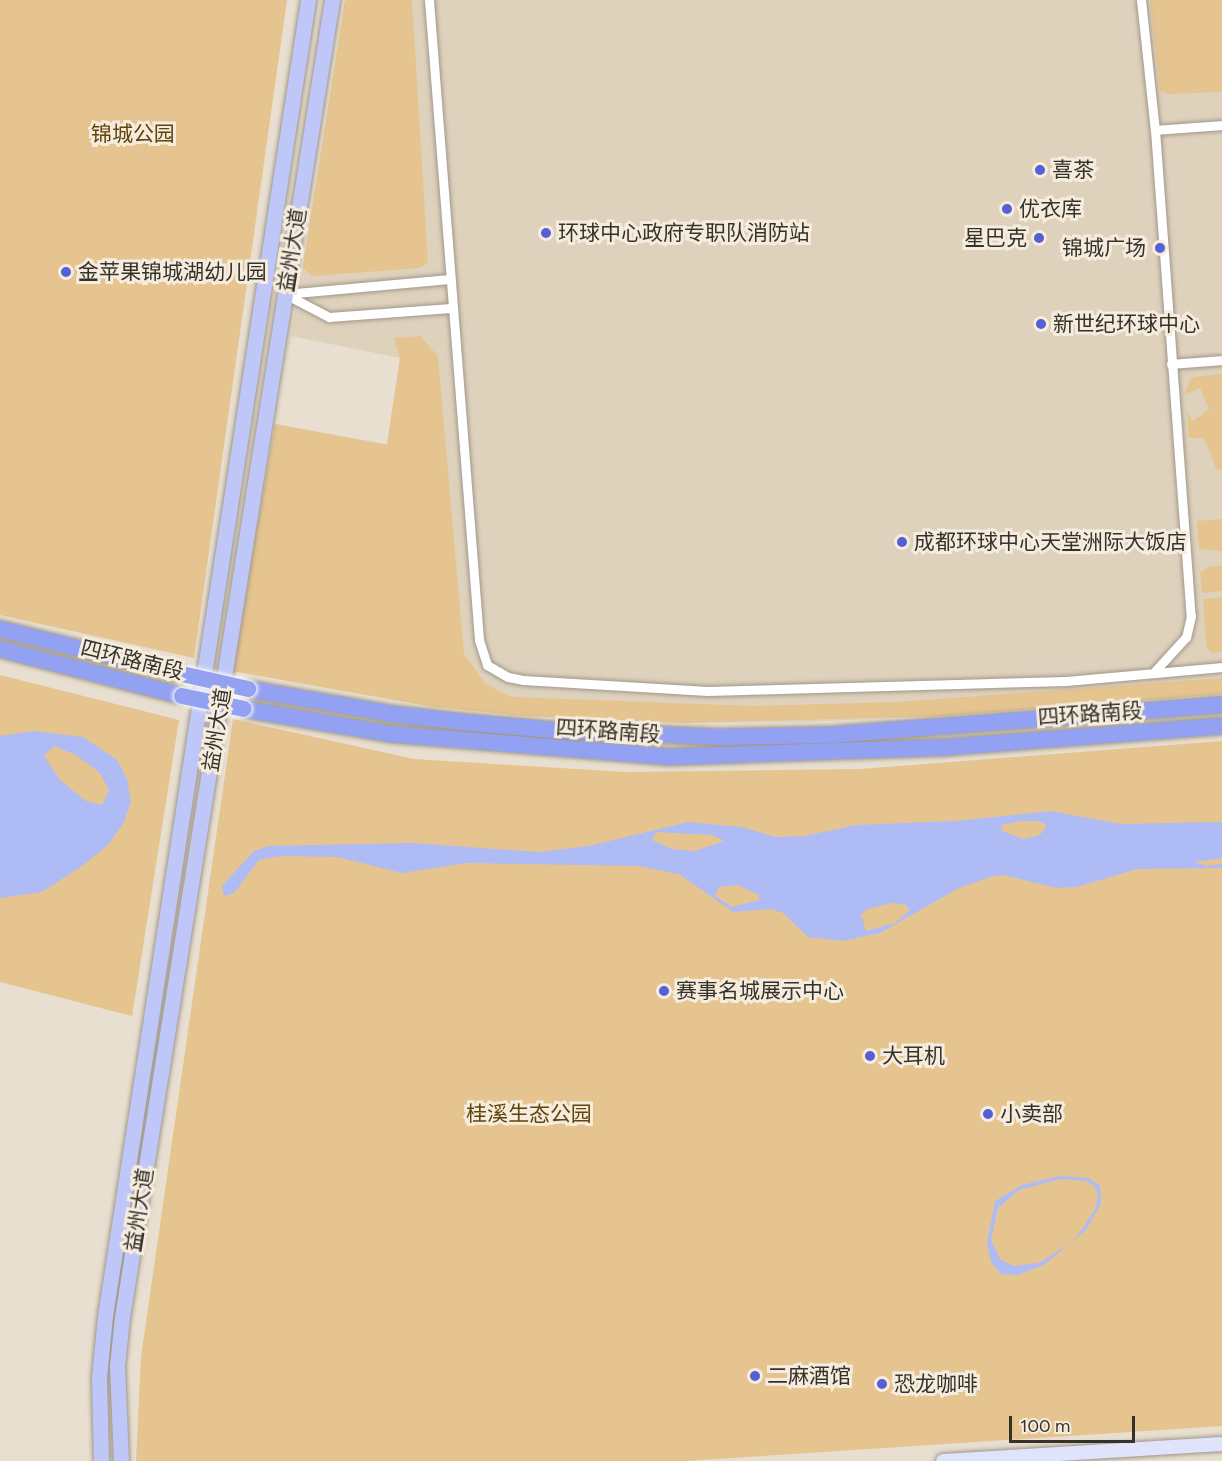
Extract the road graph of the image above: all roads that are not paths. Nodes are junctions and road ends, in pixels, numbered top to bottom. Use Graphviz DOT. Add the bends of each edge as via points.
graph roads {
  1 [pos="308,0"];
  2 [pos="332,0"];
  3 [pos="429,0"];
  4 [pos="1141,0"];
  5 [pos="1222,125"];
  6 [pos="1155,130"];
  7 [pos="449,279"];
  8 [pos="285,294"];
  9 [pos="451,308"];
  10 [pos="1222,360"];
  11 [pos="1171,364"];
  12 [pos="0,629"];
  13 [pos="0,649"];
  14 [pos="1222,667"];
  15 [pos="1155,671"];
  16 [pos="1222,705"];
  17 [pos="1222,726"];
  18 [pos="1222,1444"];
  19 [pos="101,1461"];
  20 [pos="121,1461"];
  21 [pos="943,1461"];
  1 -- 19 [label="main road, 益州大道" via="105,1316 99,1377"];
  2 -- 8 [label="main road, 益州大道"];
  3 -- 7 [label="street"];
  4 -- 6 [label="street"];
  5 -- 6 [label="street"];
  6 -- 11 [label="street"];
  7 -- 8 [label="street"];
  7 -- 9 [label="street"];
  8 -- 9 [label="street" via="329,317"];
  8 -- 20 [label="main road, 益州大道" via="122,1317 117,1366"];
  9 -- 15 [label="street" via="479,640 481,653 496,672 523,680 708,690 1066,681"];
  10 -- 11 [label="street"];
  11 -- 15 [label="street" via="1191,616 1186,637"];
  12 -- 16 [label="highway, 四环路南段, bridge" via="248,689 392,714 611,734 829,735"];
  13 -- 17 [label="highway, 四环路南段, bridge" via="182,696 390,734 667,757 948,747"];
  14 -- 15 [label="street"];
  18 -- 21 [label="main road"];
}
